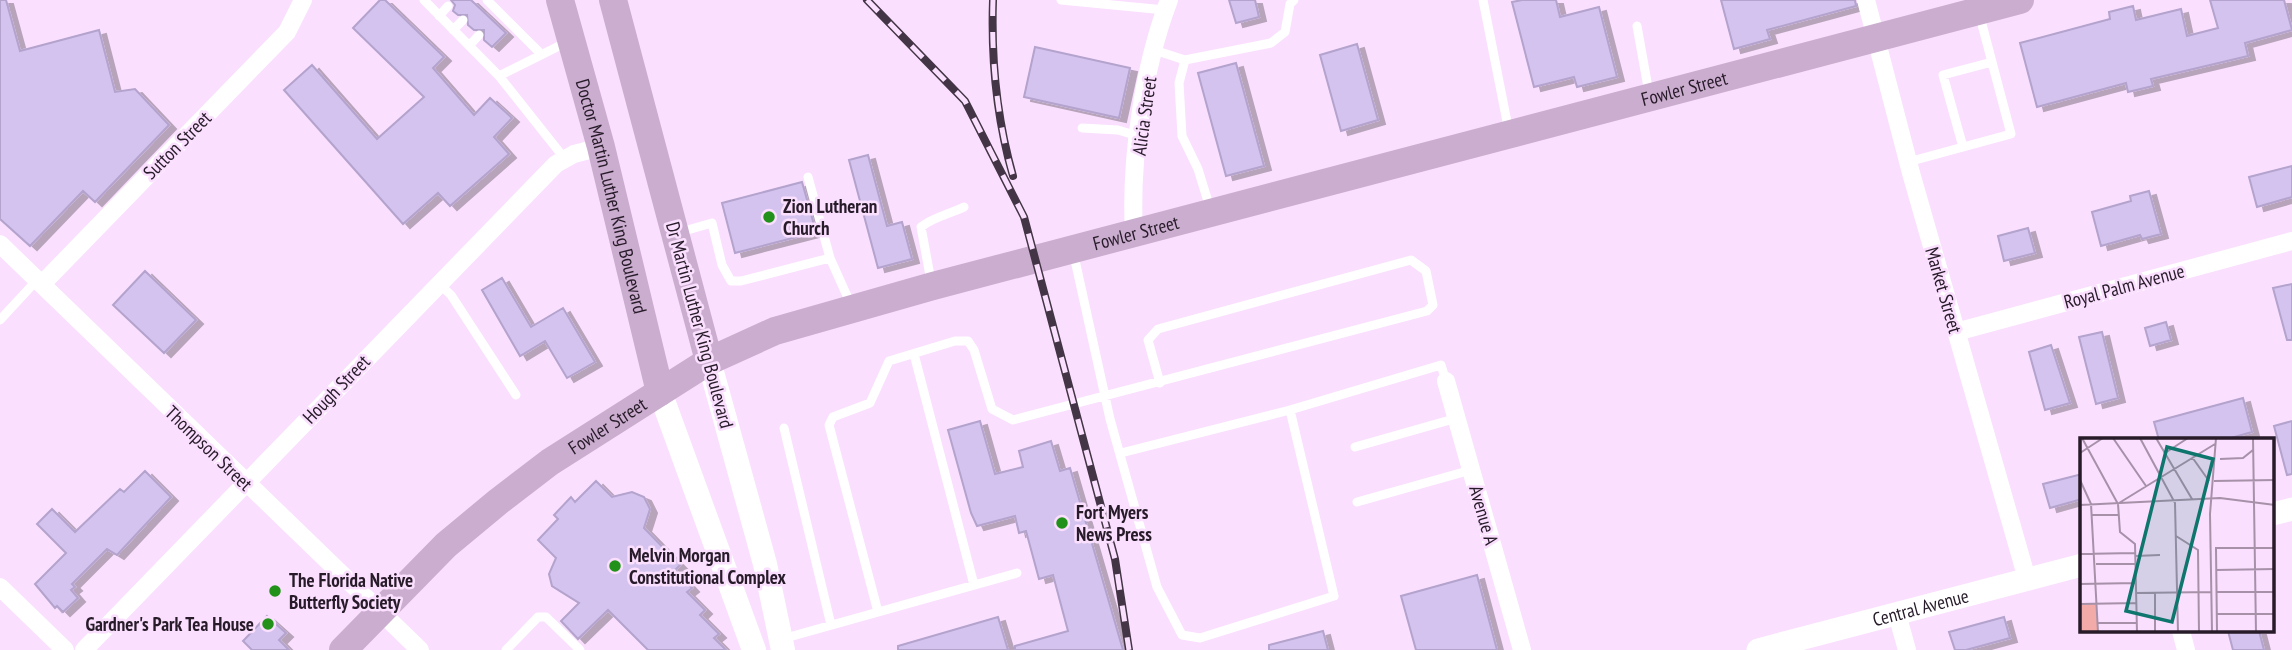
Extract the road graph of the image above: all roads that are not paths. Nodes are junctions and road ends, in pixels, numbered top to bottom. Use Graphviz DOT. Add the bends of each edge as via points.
graph roads {
  1 [pos="303,0"];
  2 [pos="424,0"];
  3 [pos="487,0"];
  4 [pos="560,0"];
  5 [pos="613,0"];
  6 [pos="1061,0"];
  7 [pos="1483,0"];
  8 [pos="1866,0"];
  9 [pos="2020,0"];
  10 [pos="1291,2"];
  11 [pos="1167,5"];
  12 [pos="448,6"];
  13 [pos="1978,11"];
  14 [pos="500,13"];
  15 [pos="439,16"];
  16 [pos="463,20"];
  17 [pos="493,21"];
  18 [pos="1637,26"];
  19 [pos="453,30"];
  20 [pos="479,35"];
  21 [pos="1877,38"];
  22 [pos="571,41"];
  23 [pos="469,46"];
  24 [pos="1154,50"];
  25 [pos="541,54"];
  26 [pos="1185,60"];
  27 [pos="1992,62"];
  28 [pos="499,76"];
  29 [pos="1650,98"];
  30 [pos="1082,128"];
  31 [pos="1510,135"];
  32 [pos="1140,136"];
  33 [pos="601,147"];
  34 [pos="1962,148"];
  35 [pos="565,159"];
  36 [pos="1908,162"];
  37 [pos="808,177"];
  38 [pos="964,207"];
  39 [pos="1211,213"];
  40 [pos="675,233"];
  41 [pos="1134,234"];
  42 [pos="2292,241"];
  43 [pos="0,244"];
  44 [pos="1073,250"];
  45 [pos="830,258"];
  46 [pos="39,282"];
  47 [pos="438,283"];
  48 [pos="933,286"];
  49 [pos="853,309"];
  50 [pos="0,320"];
  51 [pos="1956,332"];
  52 [pos="914,354"];
  53 [pos="709,360"];
  54 [pos="1446,381"];
  55 [pos="1160,383"];
  56 [pos="660,392"];
  57 [pos="516,395"];
  58 [pos="1105,398"];
  59 [pos="1290,410"];
  60 [pos="1457,418"];
  61 [pos="784,428"];
  62 [pos="1354,447"];
  63 [pos="1121,453"];
  64 [pos="687,468"];
  65 [pos="1471,470"];
  66 [pos="245,483"];
  67 [pos="1357,502"];
  68 [pos="2292,509"];
  69 [pos="2274,514"];
  70 [pos="2080,566"];
  71 [pos="1017,573"];
  72 [pos="2027,579"];
  73 [pos="974,585"];
  74 [pos="0,587"];
  75 [pos="380,612"];
  76 [pos="878,612"];
  77 [pos="1897,614"];
  78 [pos="831,625"];
  79 [pos="2182,632"];
  80 [pos="782,645"];
  81 [pos="749,648"];
  82 [pos="65,650"];
  83 [pos="84,650"];
  84 [pos="343,650"];
  85 [pos="420,650"];
  86 [pos="506,650"];
  87 [pos="580,650"];
  88 [pos="1522,650"];
  89 [pos="1758,650"];
  90 [pos="1907,650"];
  91 [pos="2186,650"];
  1 -- 46 [label="street, Sutton Street" via="287,32"];
  2 -- 15 [label="lane"];
  3 -- 14 [label="lane"];
  4 -- 22 [label="main road, Doctor Martin Luther King Boulevard"];
  5 -- 40 [label="main road, Dr Martin Luther King Boulevard"];
  6 -- 11 [label="lane"];
  7 -- 31 [label="lane"];
  8 -- 21 [label="street, Market Street"];
  9 -- 13 [label="main road, Fowler Street"];
  10 -- 26 [label="lane" via="1285,32 1271,43"];
  11 -- 24 [label="street, Alicia Street"];
  12 -- 15 [label="lane"];
  13 -- 21 [label="main road, Fowler Street"];
  13 -- 27 [label="lane"];
  14 -- 17 [label="lane"];
  14 -- 25 [label="lane"];
  15 -- 19 [label="lane"];
  16 -- 19 [label="lane"];
  18 -- 29 [label="lane"];
  19 -- 23 [label="lane"];
  20 -- 23 [label="lane"];
  21 -- 29 [label="main road, Fowler Street"];
  21 -- 36 [label="street, Market Street"];
  22 -- 25 [label="lane"];
  22 -- 33 [label="main road, Doctor Martin Luther King Boulevard"];
  23 -- 28 [label="lane"];
  24 -- 26 [label="lane"];
  24 -- 32 [label="street, Alicia Street"];
  25 -- 28 [label="lane"];
  26 -- 39 [label="lane" via="1179,83 1182,136"];
  27 -- 34 [label="lane" via="2011,134"];
  27 -- 34 [label="lane" via="1943,75"];
  28 -- 35 [label="lane"];
  29 -- 31 [label="main road, Fowler Street"];
  30 -- 32 [label="lane"];
  31 -- 39 [label="main road, Fowler Street"];
  32 -- 41 [label="street, Alicia Street" via="1132,204"];
  33 -- 35 [label="street, Hough Street"];
  33 -- 56 [label="main road, Doctor Martin Luther King Boulevard"];
  34 -- 36 [label="lane"];
  35 -- 47 [label="street, Hough Street"];
  36 -- 51 [label="street, Market Street"];
  37 -- 45 [label="lane"];
  38 -- 48 [label="lane" via="921,227"];
  39 -- 41 [label="main road, Fowler Street"];
  40 -- 45 [label="lane" via="712,223 722,265 732,281"];
  40 -- 53 [label="main road, Dr Martin Luther King Boulevard"];
  41 -- 44 [label="main road, Fowler Street"];
  42 -- 51 [label="street, Royal Palm Avenue"];
  43 -- 46 [label="street, Thompson Street"];
  44 -- 48 [label="main road, Fowler Street"];
  44 -- 58 [label="lane"];
  45 -- 49 [label="lane"];
  46 -- 50 [label="lane"];
  46 -- 66 [label="street, Thompson Street"];
  47 -- 57 [label="lane" via="451,295"];
  47 -- 66 [label="street, Hough Street"];
  48 -- 49 [label="main road, Fowler Street"];
  49 -- 53 [label="main road, Fowler Street" via="775,331"];
  51 -- 72 [label="street, Market Street"];
  52 -- 58 [label="lane" via="968,341 992,409 1013,420"];
  52 -- 73 [label="lane"];
  52 -- 76 [label="lane" via="889,361 870,402 833,417 829,425"];
  53 -- 56 [label="main road, Fowler Street"];
  53 -- 80 [label="main road, Dr Martin Luther King Boulevard" via="765,564"];
  54 -- 59 [label="lane" via="1441,365"];
  54 -- 60 [label="street, Avenue A"];
  55 -- 55 [label="lane" via="1427,311 1433,298 1426,271 1411,260 1158,329 1148,341"];
  55 -- 58 [label="lane"];
  56 -- 64 [label="main road"];
  56 -- 75 [label="main road, Fowler Street" via="550,462 499,501 446,545"];
  58 -- 63 [label="lane"];
  59 -- 63 [label="lane"];
  59 -- 63 [label="lane" via="1334,596 1200,638 1182,635 1157,587"];
  60 -- 62 [label="lane"];
  60 -- 65 [label="street, Avenue A"];
  61 -- 78 [label="lane"];
  64 -- 80 [label="main road" via="707,491 756,628"];
  64 -- 81 [label="main road"];
  65 -- 67 [label="lane"];
  65 -- 88 [label="street, Avenue A"];
  66 -- 75 [label="street, Thompson Street"];
  66 -- 83 [label="street, Hough Street"];
  68 -- 69 [label="street"];
  70 -- 72 [label="street, Central Avenue"];
  71 -- 73 [label="lane"];
  72 -- 77 [label="street, Central Avenue"];
  73 -- 76 [label="lane"];
  74 -- 82 [label="street"];
  75 -- 84 [label="main road, Fowler Street"];
  75 -- 85 [label="street, Thompson Street"];
  76 -- 78 [label="lane"];
  77 -- 89 [label="street, Central Avenue"];
  77 -- 90 [label="street"];
  78 -- 80 [label="lane"];
  79 -- 91 [label="street"];
  86 -- 87 [label="lane" via="538,617 546,617"];
}
